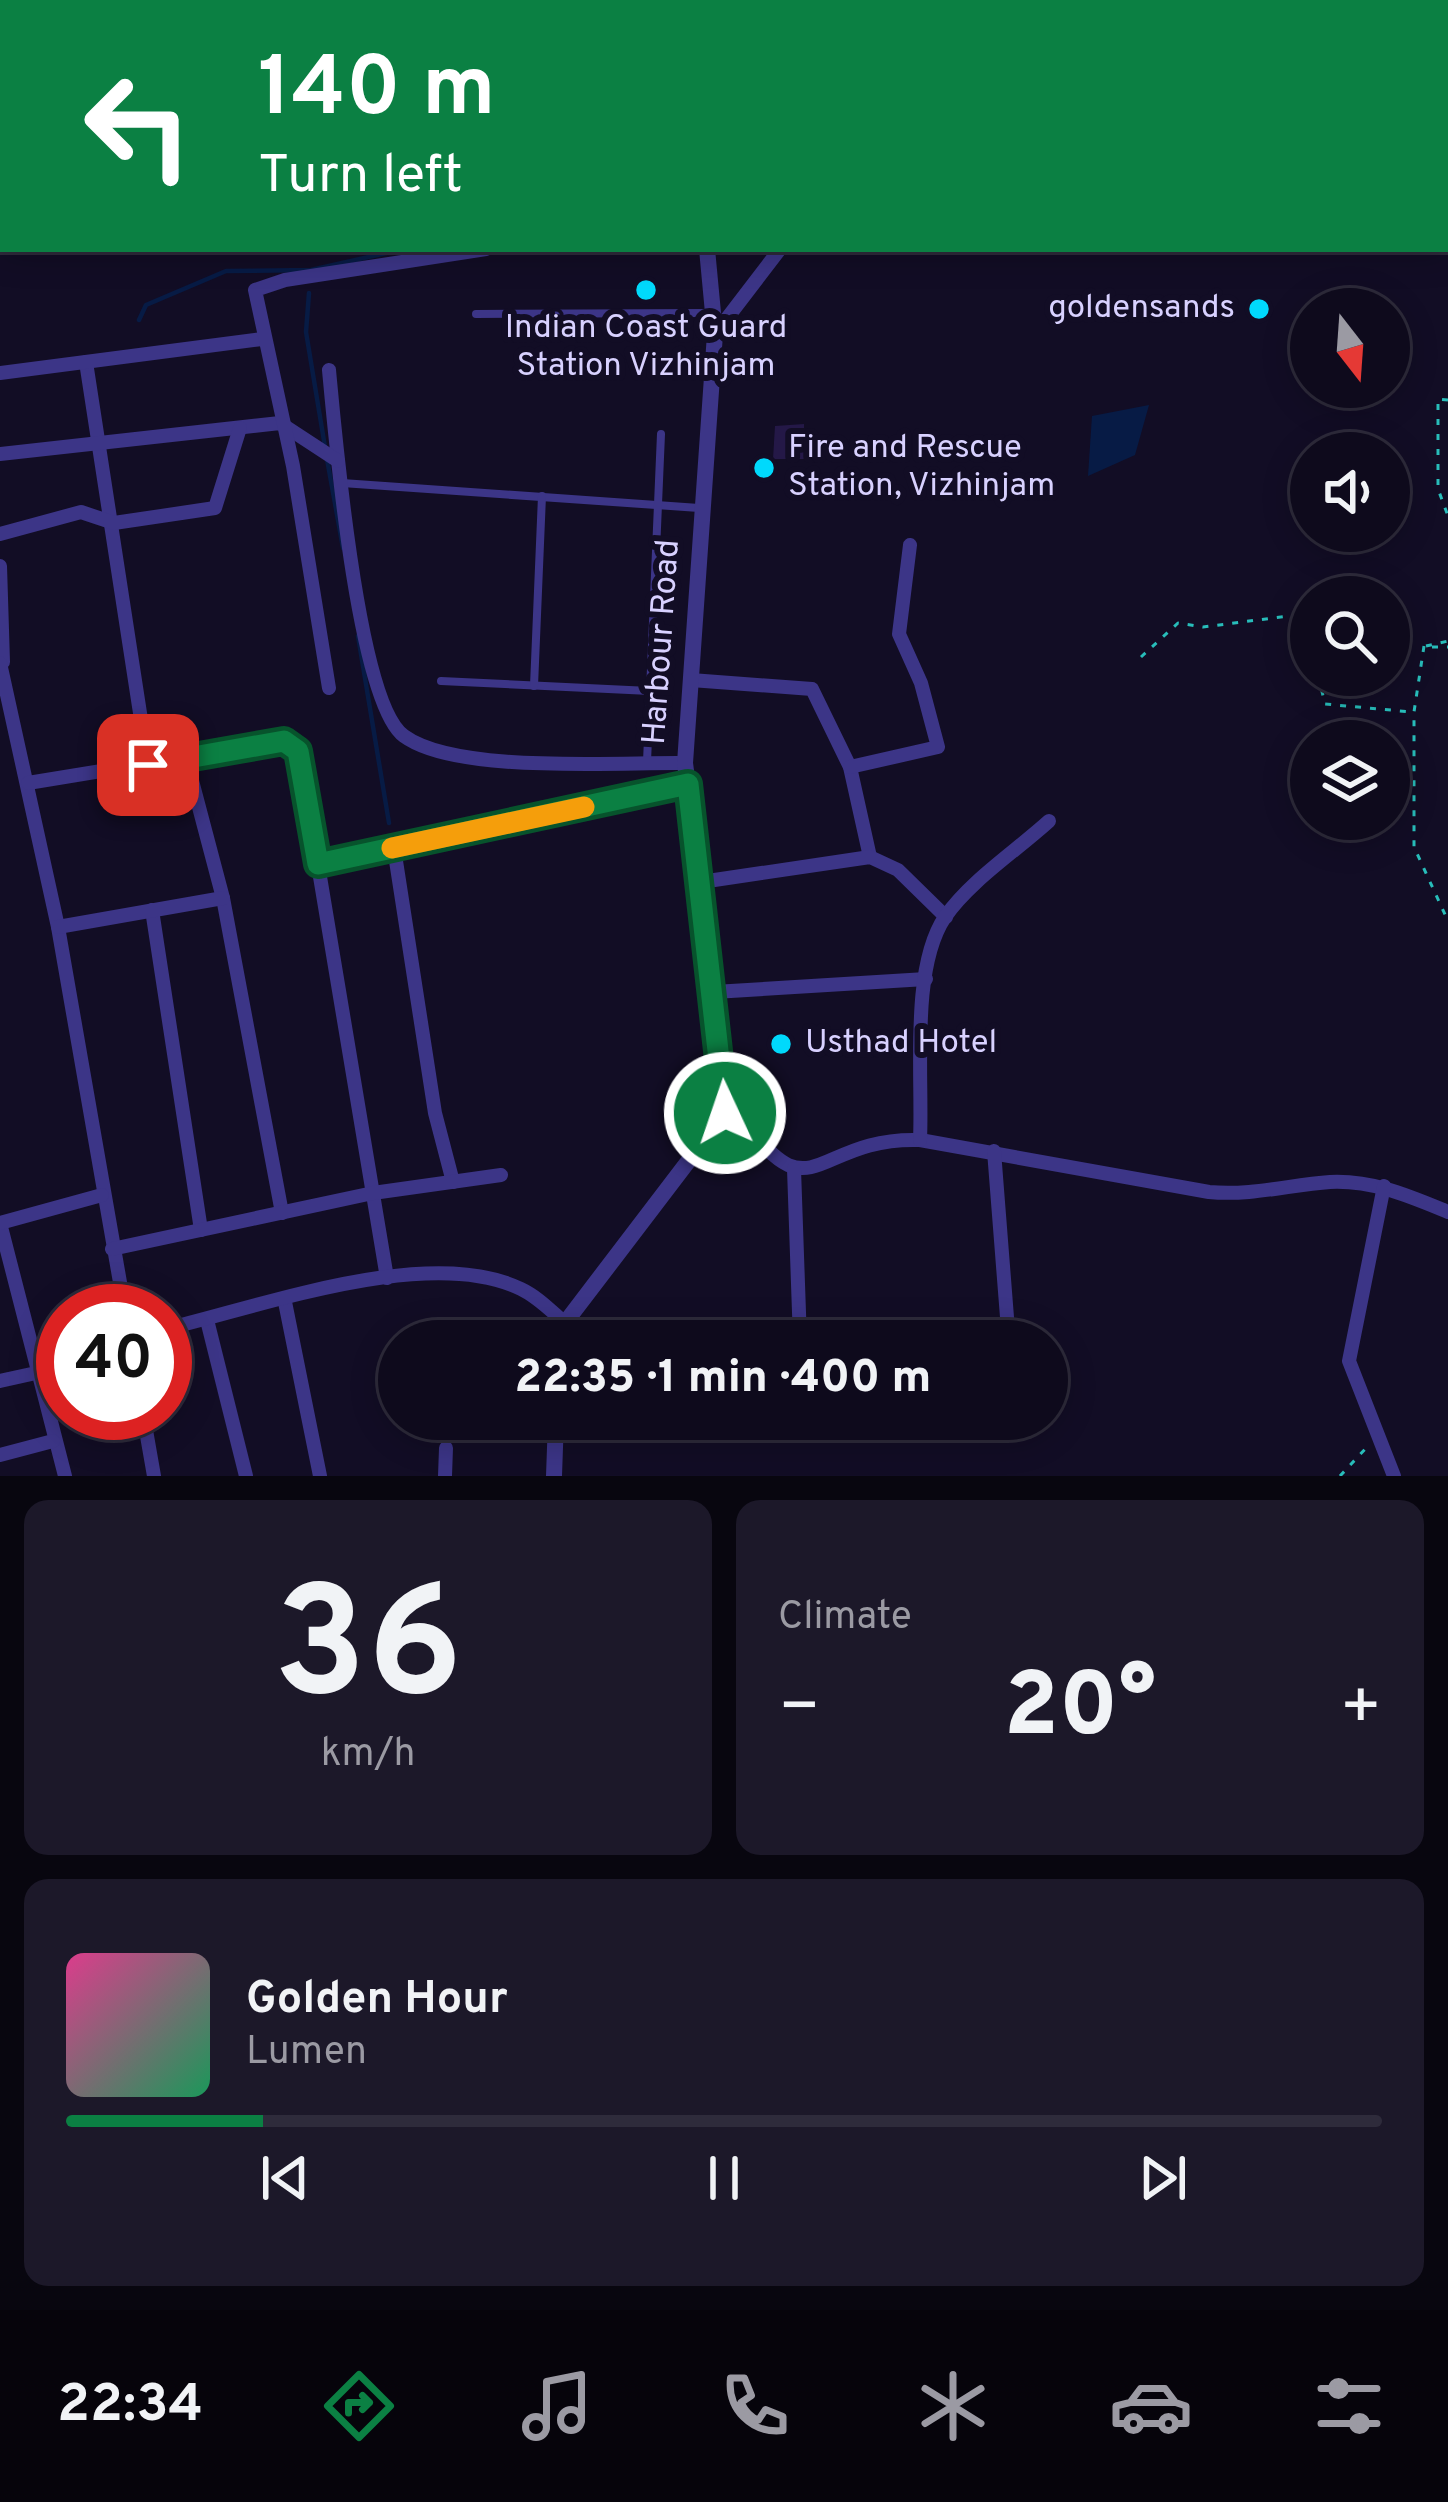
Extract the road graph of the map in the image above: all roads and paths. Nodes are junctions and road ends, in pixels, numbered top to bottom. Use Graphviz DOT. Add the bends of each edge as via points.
graph roads {
  1 [pos="467,252"];
  2 [pos="707,252"];
  3 [pos="777,252"];
  4 [pos="713,313"];
  5 [pos="476,314"];
  6 [pos="715,334"];
  7 [pos="262,339"];
  8 [pos="86,362"];
  9 [pos="329,370"];
  10 [pos="0,373"];
  11 [pos="1448,400"];
  12 [pos="280,423"];
  13 [pos="240,428"];
  14 [pos="661,434"];
  15 [pos="100,442"];
  16 [pos="0,454"];
  17 [pos="338,461"];
  18 [pos="342,483"];
  19 [pos="542,496"];
  20 [pos="658,505"];
  21 [pos="703,508"];
  22 [pos="1448,516"];
  23 [pos="114,523"];
  24 [pos="0,535"];
  25 [pos="910,545"];
  26 [pos="0,566"];
  27 [pos="1290,616"];
  28 [pos="1448,644"];
  29 [pos="1141,657"];
  30 [pos="2,663"];
  31 [pos="691,680"];
  32 [pos="441,681"];
  33 [pos="534,686"];
  34 [pos="329,688"];
  35 [pos="650,691"];
  36 [pos="1323,696"];
  37 [pos="1414,712"];
  38 [pos="186,758"];
  39 [pos="647,762"];
  40 [pos="685,763"];
  41 [pos="148,765"];
  42 [pos="850,767"];
  43 [pos="28,783"];
  44 [pos="688,784"];
  45 [pos="1049,821"];
  46 [pos="394,848"];
  47 [pos="870,857"];
  48 [pos="318,864"];
  49 [pos="701,882"];
  50 [pos="223,898"];
  51 [pos="152,910"];
  52 [pos="946,917"];
  53 [pos="1448,921"];
  54 [pos="58,927"];
  55 [pos="926,980"];
  56 [pos="714,992"];
  57 [pos="727,1095"];
  58 [pos="920,1140"];
  59 [pos="994,1151"];
  60 [pos="794,1168"];
  61 [pos="501,1175"];
  62 [pos="453,1182"];
  63 [pos="1384,1186"];
  64 [pos="373,1193"];
  65 [pos="102,1196"];
  66 [pos="1448,1212"];
  67 [pos="282,1213"];
  68 [pos="0,1223"];
  69 [pos="201,1230"];
  70 [pos="112,1250"];
  71 [pos="387,1278"];
  72 [pos="119,1284"];
  73 [pos="285,1301"];
  74 [pos="207,1320"];
  75 [pos="551,1320"];
  76 [pos="571,1320"];
  77 [pos="799,1320"];
  78 [pos="1007,1320"];
  79 [pos="192,1323"];
  80 [pos="35,1373"];
  81 [pos="0,1381"];
  82 [pos="1376,1434"];
  83 [pos="148,1440"];
  84 [pos="555,1440"];
  85 [pos="53,1441"];
  86 [pos="446,1448"];
  87 [pos="0,1455"];
  88 [pos="65,1476"];
  89 [pos="154,1476"];
  90 [pos="246,1476"];
  91 [pos="320,1476"];
  92 [pos="445,1476"];
  93 [pos="554,1476"];
  94 [pos="1340,1476"];
  95 [pos="1394,1476"];
  1 -- 7 [label="street" via="255,290"];
  2 -- 4 [label="street, Harbour Road"];
  3 -- 6 [label="street"];
  4 -- 5 [label="lane"];
  4 -- 6 [label="street, Harbour Road"];
  6 -- 21 [label="street, Harbour Road"];
  7 -- 8 [label="street"];
  7 -- 12 [label="street"];
  8 -- 10 [label="street"];
  8 -- 15 [label="street"];
  9 -- 17 [label="street"];
  11 -- 22 [label="path" via="1438,399 1438,489"];
  12 -- 13 [label="street"];
  12 -- 17 [label="street"];
  12 -- 34 [label="street"];
  13 -- 15 [label="street"];
  13 -- 23 [label="street" via="215,508"];
  14 -- 20 [label="lane"];
  15 -- 16 [label="street"];
  15 -- 23 [label="street"];
  17 -- 18 [label="street"];
  18 -- 19 [label="lane"];
  18 -- 39 [label="street" via="367,651 399,734 446,755"];
  19 -- 20 [label="lane"];
  19 -- 33 [label="lane"];
  20 -- 21 [label="lane"];
  20 -- 35 [label="lane"];
  21 -- 31 [label="street, Harbour Road"];
  23 -- 24 [label="street" via="81,512"];
  23 -- 41 [label="street"];
  25 -- 42 [label="street" via="899,634 938,747"];
  26 -- 30 [label="street"];
  27 -- 29 [label="path" via="1178,623"];
  28 -- 37 [label="path" via="1424,646"];
  30 -- 43 [label="street"];
  31 -- 40 [label="street, Harbour Road"];
  31 -- 42 [label="street" via="812,689"];
  32 -- 33 [label="lane"];
  33 -- 35 [label="lane"];
  35 -- 39 [label="lane"];
  36 -- 37 [label="path" via="1325,704"];
  37 -- 53 [label="path" via="1414,847"];
  38 -- 41 [label="street"];
  38 -- 48 [label="street" via="293,745"];
  38 -- 50 [label="street"];
  39 -- 40 [label="street"];
  40 -- 44 [label="street, Harbour Road"];
  41 -- 43 [label="street"];
  42 -- 47 [label="street"];
  43 -- 54 [label="street"];
  44 -- 46 [label="street"];
  44 -- 49 [label="street, Harbour Road"];
  45 -- 52 [label="street"];
  46 -- 48 [label="street"];
  46 -- 62 [label="street"];
  47 -- 49 [label="street"];
  47 -- 52 [label="street" via="898,870"];
  48 -- 64 [label="street"];
  49 -- 56 [label="street, Harbour Road"];
  50 -- 51 [label="street"];
  50 -- 67 [label="street"];
  51 -- 54 [label="street"];
  51 -- 69 [label="street"];
  52 -- 55 [label="street"];
  54 -- 65 [label="street"];
  55 -- 56 [label="street"];
  55 -- 58 [label="street"];
  56 -- 57 [label="street, Harbour Road"];
  57 -- 60 [label="street" via="760,1146"];
  57 -- 76 [label="street" via="713,1133"];
  58 -- 59 [label="street"];
  58 -- 60 [label="street" via="887,1139 812,1169"];
  59 -- 63 [label="street" via="1242,1195 1332,1182"];
  59 -- 78 [label="street"];
  60 -- 77 [label="street"];
  61 -- 62 [label="street"];
  62 -- 64 [label="street"];
  63 -- 66 [label="street"];
  63 -- 82 [label="street" via="1349,1361"];
  64 -- 67 [label="street"];
  64 -- 71 [label="street"];
  65 -- 68 [label="street"];
  65 -- 70 [label="street"];
  67 -- 69 [label="street"];
  68 -- 80 [label="street"];
  69 -- 70 [label="street"];
  70 -- 72 [label="street"];
  71 -- 73 [label="street"];
  71 -- 75 [label="street" via="491,1279 520,1288"];
  73 -- 74 [label="street"];
  73 -- 91 [label="street"];
  74 -- 79 [label="street"];
  74 -- 90 [label="street"];
  80 -- 81 [label="street"];
  80 -- 85 [label="street"];
  82 -- 94 [label="path"];
  82 -- 95 [label="street"];
  83 -- 89 [label="street"];
  84 -- 93 [label="street"];
  85 -- 87 [label="street"];
  85 -- 88 [label="street"];
  86 -- 92 [label="street"];
}
